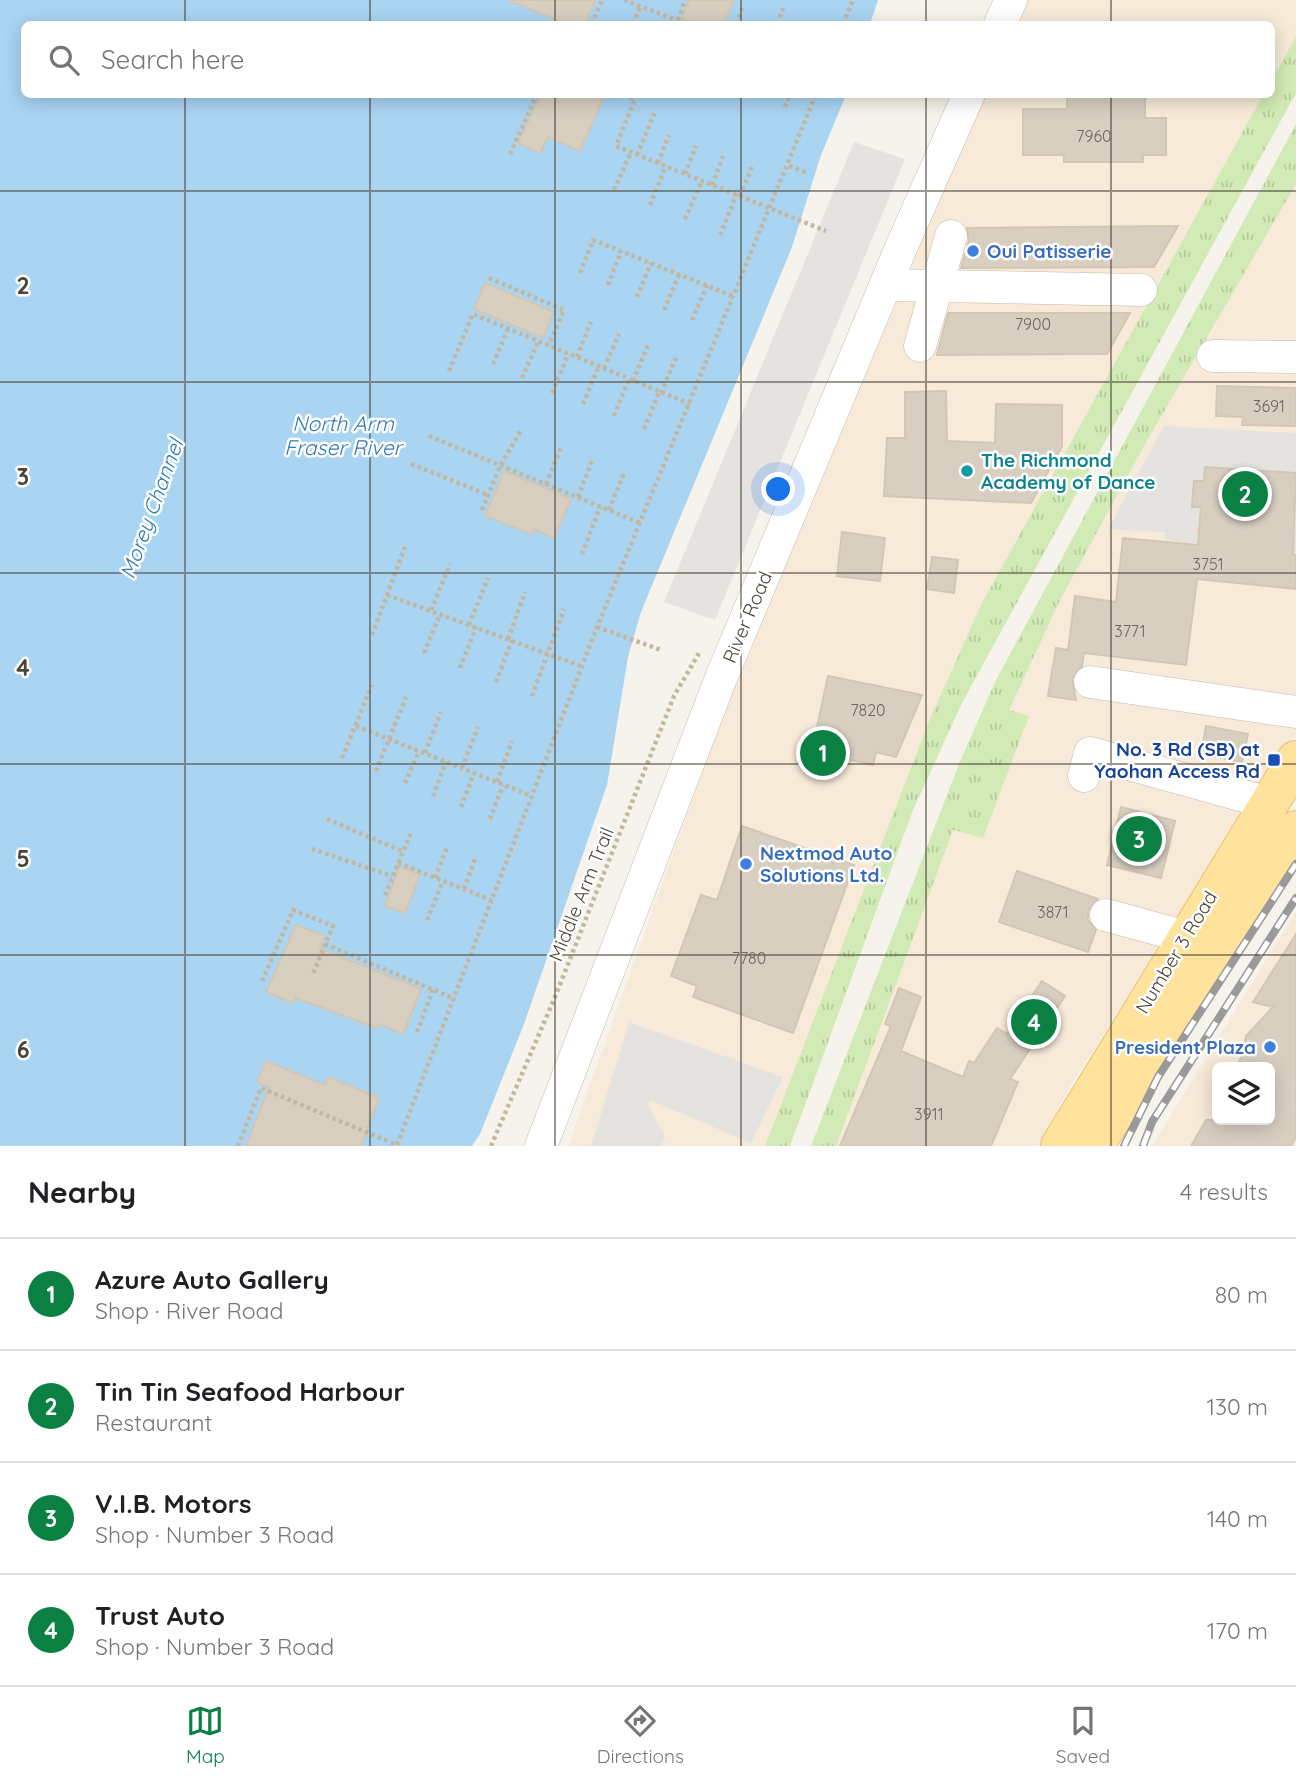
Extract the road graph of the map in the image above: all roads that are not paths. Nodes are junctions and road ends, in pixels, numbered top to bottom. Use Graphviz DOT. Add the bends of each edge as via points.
graph roads {
  1 [pos="1011,0"];
  2 [pos="1001,21"];
  3 [pos="967,98"];
  4 [pos="951,236"];
  5 [pos="886,285"];
  6 [pos="934,288"];
  7 [pos="1141,290"];
  8 [pos="920,346"];
  9 [pos="1213,356"];
  10 [pos="1296,357"];
  11 [pos="1090,682"];
  12 [pos="1296,712"];
  13 [pos="1296,760"];
  14 [pos="1084,776"];
  15 [pos="1269,803"];
  16 [pos="1296,830"];
  17 [pos="1106,915"];
  18 [pos="1186,937"];
  19 [pos="541,1146"];
  20 [pos="1060,1146"];
  21 [pos="1094,1146"];
  1 -- 2 [label="street"];
  3 -- 5 [label="street, River Road"];
  4 -- 6 [label="street"];
  5 -- 6 [label="street"];
  5 -- 19 [label="street, River Road" via="721,678"];
  6 -- 7 [label="street"];
  6 -- 8 [label="street"];
  9 -- 10 [label="street"];
  11 -- 12 [label="street"];
  13 -- 15 [label="main road, Number 3 Road"];
  14 -- 15 [label="street" via="1090,753"];
  15 -- 18 [label="main road, Number 3 Road"];
  16 -- 21 [label="main road, Number 3 Road"];
  17 -- 18 [label="street"];
  18 -- 20 [label="main road, Number 3 Road"];
}
